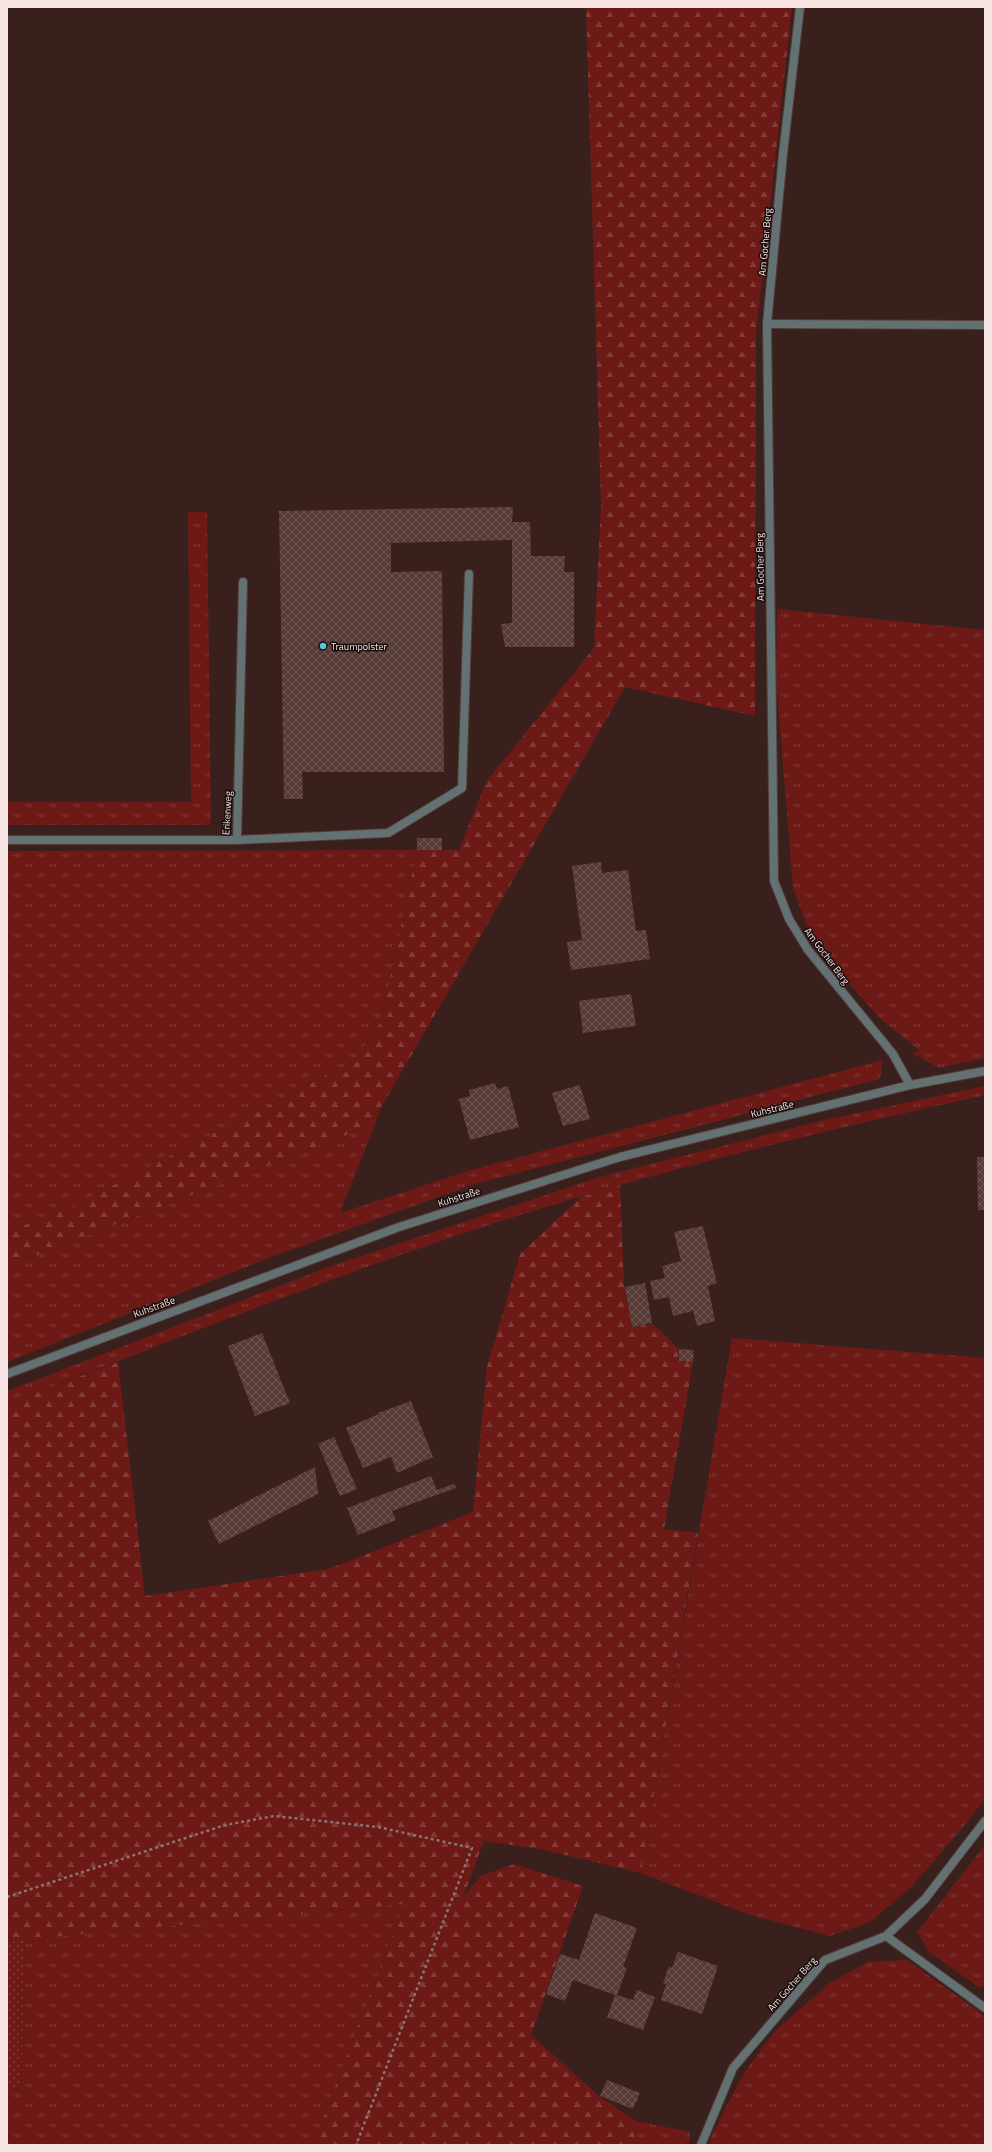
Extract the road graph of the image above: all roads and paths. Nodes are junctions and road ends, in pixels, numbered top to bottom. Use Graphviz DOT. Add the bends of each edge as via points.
graph roads {
  1 [pos="800,7"];
  2 [pos="767,324"];
  3 [pos="985,325"];
  4 [pos="469,574"];
  5 [pos="243,582"];
  6 [pos="7,840"];
  7 [pos="237,840"];
  8 [pos="985,1071"];
  9 [pos="910,1085"];
  10 [pos="7,1374"];
  11 [pos="985,1821"];
  12 [pos="7,1897"];
  13 [pos="886,1936"];
  14 [pos="985,2008"];
  15 [pos="356,2145"];
  16 [pos="701,2145"];
  1 -- 2 [label="street, Am Gocher Berg"];
  2 -- 3 [label="street"];
  2 -- 9 [label="street, Am Gocher Berg" via="774,881 789,919 808,950 893,1054"];
  4 -- 7 [label="street" via="462,788 388,833"];
  5 -- 7 [label="street, Erikenweg"];
  6 -- 7 [label="street, Erikenweg"];
  8 -- 9 [label="street, Kuhstraße"];
  9 -- 10 [label="street, Kuhstraße" via="620,1157 421,1220"];
  11 -- 13 [label="street, Am Gocher Berg" via="925,1899"];
  12 -- 15 [label="path" via="225,1825 274,1816 378,1827 472,1848"];
  13 -- 14 [label="street"];
  13 -- 16 [label="street, Am Gocher Berg" via="825,1960 733,2068"];
}
